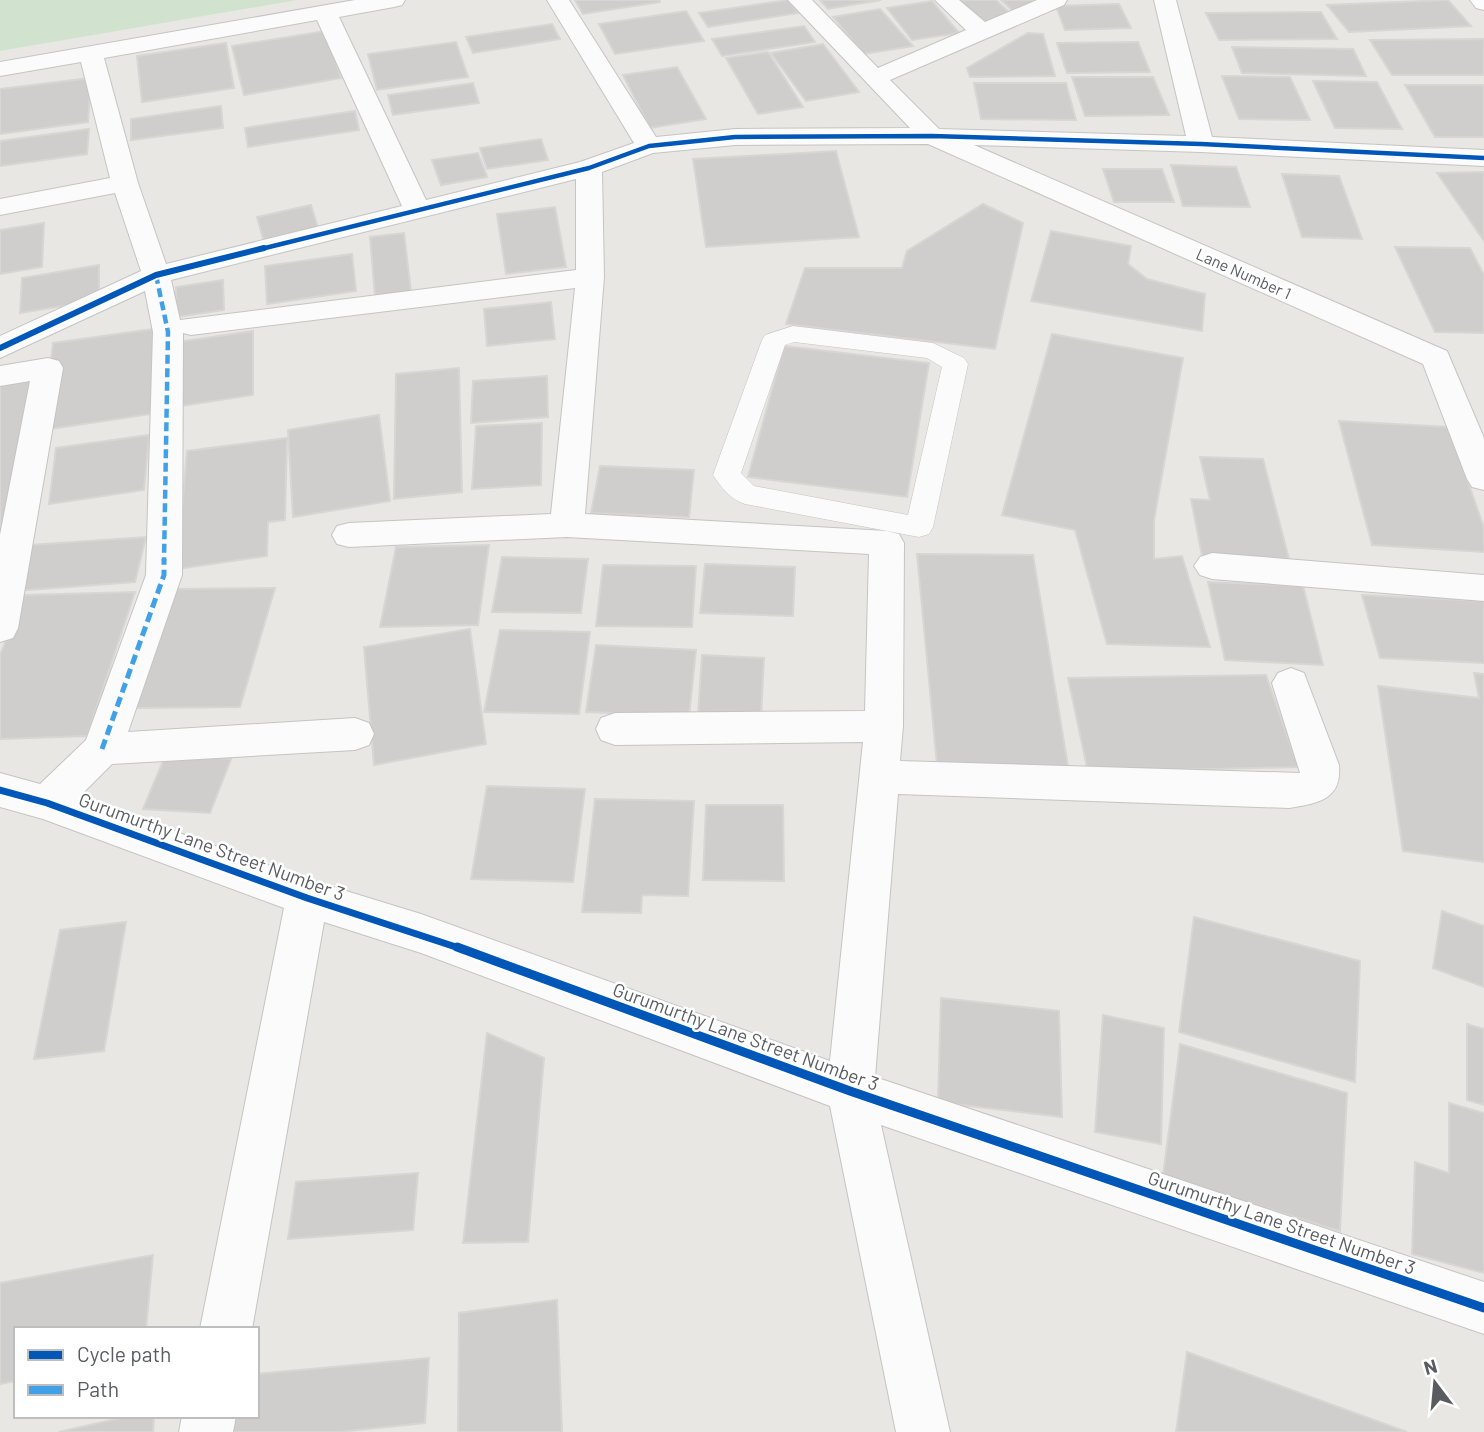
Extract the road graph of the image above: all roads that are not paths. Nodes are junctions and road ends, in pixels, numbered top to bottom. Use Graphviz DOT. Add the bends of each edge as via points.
graph roads {
  1 [pos="394,0"];
  2 [pos="558,0"];
  3 [pos="799,0"];
  4 [pos="946,0"];
  5 [pos="1056,0"];
  6 [pos="1165,0"];
  7 [pos="326,12"];
  8 [pos="982,32"];
  9 [pos="91,53"];
  10 [pos="0,69"];
  11 [pos="874,78"];
  12 [pos="932,136"];
  13 [pos="1201,144"];
  14 [pos="649,146"];
  15 [pos="1484,158"];
  16 [pos="589,168"];
  17 [pos="125,183"];
  18 [pos="0,207"];
  19 [pos="417,209"];
  20 [pos="156,275"];
  21 [pos="590,277"];
  22 [pos="191,326"];
  23 [pos="0,348"];
  24 [pos="0,376"];
  25 [pos="1484,479"];
  26 [pos="567,525"];
  27 [pos="892,533"];
  28 [pos="349,535"];
  29 [pos="1212,566"];
  30 [pos="1484,588"];
  31 [pos="0,628"];
  32 [pos="1291,683"];
  33 [pos="884,726"];
  34 [pos="615,729"];
  35 [pos="355,734"];
  36 [pos="102,749"];
  37 [pos="879,778"];
  38 [pos="0,790"];
  39 [pos="47,803"];
  40 [pos="307,898"];
  41 [pos="850,1091"];
  42 [pos="1484,1308"];
  43 [pos="226,1327"];
  44 [pos="923,1432"];
  1 -- 7 [label="street"];
  2 -- 14 [label="street"];
  3 -- 11 [label="street"];
  4 -- 8 [label="street"];
  5 -- 8 [label="street"];
  6 -- 13 [label="street"];
  7 -- 9 [label="street"];
  7 -- 19 [label="street"];
  8 -- 11 [label="street"];
  9 -- 10 [label="street"];
  9 -- 17 [label="street"];
  11 -- 12 [label="street"];
  12 -- 13 [label="street"];
  12 -- 14 [label="street" via="735,137"];
  12 -- 25 [label="street, Lane Number 1" via="1436,358"];
  13 -- 15 [label="street"];
  14 -- 16 [label="street"];
  16 -- 19 [label="street"];
  16 -- 21 [label="street"];
  17 -- 18 [label="street"];
  17 -- 20 [label="street"];
  19 -- 20 [label="street"];
  20 -- 23 [label="street"];
  20 -- 36 [label="street" via="168,332 164,575"];
  21 -- 22 [label="street"];
  21 -- 26 [label="street"];
  24 -- 31 [label="street" via="48,368"];
  26 -- 27 [label="street"];
  26 -- 28 [label="street"];
  27 -- 27 [label="lane" via="919,527 955,364 933,351 793,334 774,340 727,475 745,494"];
  27 -- 33 [label="street"];
  29 -- 30 [label="street"];
  32 -- 37 [label="street" via="1319,765 1320,780 1309,788"];
  33 -- 34 [label="street"];
  33 -- 37 [label="street"];
  35 -- 36 [label="street"];
  36 -- 39 [label="street"];
  37 -- 41 [label="street"];
  38 -- 39 [label="street, Gurumurthy Lane Street Number 3"];
  39 -- 40 [label="street, Gurumurthy Lane Street Number 3"];
  40 -- 41 [label="street, Gurumurthy Lane Street Number 3" via="421,934"];
  40 -- 43 [label="street"];
  41 -- 42 [label="street, Gurumurthy Lane Street Number 3"];
  41 -- 44 [label="street"];
}
